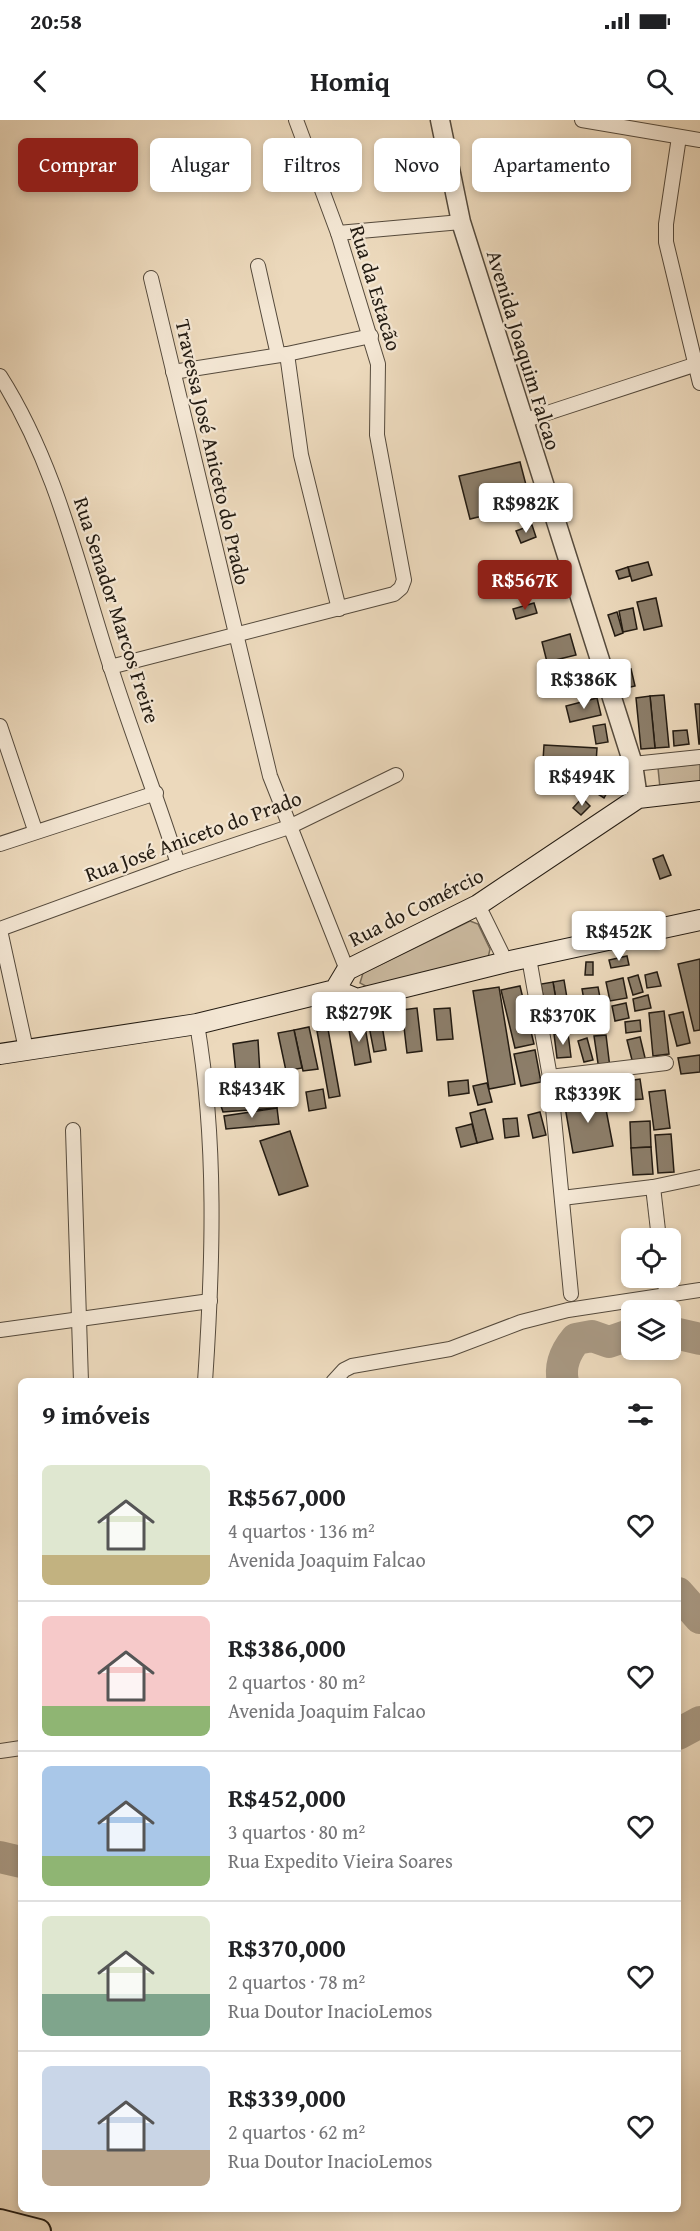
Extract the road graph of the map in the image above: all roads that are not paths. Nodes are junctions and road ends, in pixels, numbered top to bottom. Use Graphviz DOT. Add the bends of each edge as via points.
graph roads {
  1 [pos="296,120"];
  2 [pos="440,120"];
  3 [pos="582,120"];
  4 [pos="679,136"];
  5 [pos="700,140"];
  6 [pos="460,222"];
  7 [pos="338,233"];
  8 [pos="258,266"];
  9 [pos="151,278"];
  10 [pos="371,336"];
  11 [pos="283,355"];
  12 [pos="697,363"];
  13 [pos="173,372"];
  14 [pos="0,376"];
  15 [pos="700,383"];
  16 [pos="523,420"];
  17 [pos="339,609"];
  18 [pos="235,635"];
  19 [pos="110,667"];
  20 [pos="0,726"];
  21 [pos="700,757"];
  22 [pos="633,764"];
  23 [pos="396,775"];
  24 [pos="700,791"];
  25 [pos="156,793"];
  26 [pos="638,798"];
  27 [pos="289,827"];
  28 [pos="35,830"];
  29 [pos="0,843"];
  30 [pos="178,864"];
  31 [pos="478,905"];
  32 [pos="700,920"];
  33 [pos="0,929"];
  34 [pos="529,958"];
  35 [pos="506,962"];
  36 [pos="347,970"];
  37 [pos="335,990"];
  38 [pos="197,1024"];
  39 [pos="26,1049"];
  40 [pos="0,1054"];
  41 [pos="666,1063"];
  42 [pos="550,1077"];
  43 [pos="73,1130"];
  44 [pos="700,1177"];
  45 [pos="653,1187"];
  46 [pos="562,1198"];
  47 [pos="658,1228"];
  48 [pos="666,1288"];
  49 [pos="700,1290"];
  50 [pos="571,1294"];
  51 [pos="667,1296"];
  52 [pos="210,1301"];
  53 [pos="79,1321"];
  54 [pos="0,1330"];
  55 [pos="81,1378"];
  56 [pos="205,1378"];
  57 [pos="337,1378"];
  58 [pos="18,1748"];
  59 [pos="0,1751"];
  60 [pos="0,2221"];
  61 [pos="39,2231"];
  1 -- 7 [label="street, Rua da Estacão"];
  2 -- 6 [label="street, Avenida Joaquim Falcao"];
  3 -- 4 [label="street"];
  4 -- 5 [label="street"];
  4 -- 12 [label="street" via="666,242"];
  6 -- 7 [label="street"];
  6 -- 16 [label="street, Avenida Joaquim Falcao"];
  7 -- 10 [label="street, Rua da Estacão"];
  8 -- 11 [label="street"];
  9 -- 13 [label="street, Travessa José Aniceto do Prado"];
  10 -- 11 [label="street"];
  10 -- 17 [label="street, Rua da Estacão" via="378,364 377,435 404,580 394,594"];
  11 -- 13 [label="street"];
  11 -- 17 [label="street" via="301,455"];
  12 -- 15 [label="street"];
  12 -- 16 [label="street"];
  13 -- 18 [label="street, Travessa José Aniceto do Prado"];
  14 -- 19 [label="street, Rua Senador Marcos Freire" via="35,435"];
  16 -- 22 [label="street, Avenida Joaquim Falcao"];
  17 -- 18 [label="street"];
  18 -- 19 [label="street"];
  18 -- 27 [label="street, Travessa José Aniceto do Prado" via="270,776"];
  19 -- 25 [label="street, Rua Senador Marcos Freire"];
  20 -- 28 [label="street"];
  21 -- 22 [label="street"];
  22 -- 26 [label="street, Avenida Joaquim Falcao"];
  23 -- 27 [label="street, Rua José Aniceto do Prado"];
  24 -- 26 [label="main road, Rua do Comércio"];
  25 -- 28 [label="street"];
  25 -- 30 [label="street, Rua Senador Marcos Freire"];
  26 -- 31 [label="main road, Rua do Comércio"];
  27 -- 30 [label="street, Rua José Aniceto do Prado"];
  27 -- 36 [label="street, Travessa José Aniceto do Prado"];
  28 -- 29 [label="street"];
  30 -- 33 [label="street, Rua José Aniceto do Prado"];
  31 -- 35 [label="street"];
  31 -- 36 [label="main road, Rua do Comércio"];
  32 -- 34 [label="main road"];
  33 -- 39 [label="street"];
  34 -- 35 [label="main road"];
  34 -- 42 [label="street"];
  35 -- 37 [label="main road" via="357,999"];
  36 -- 37 [label="main road, Rua do Comércio"];
  37 -- 38 [label="main road"];
  38 -- 39 [label="main road"];
  38 -- 52 [label="street" via="210,1128"];
  39 -- 40 [label="main road"];
  41 -- 42 [label="street"];
  42 -- 46 [label="street"];
  43 -- 53 [label="street"];
  44 -- 45 [label="street"];
  45 -- 46 [label="street"];
  45 -- 47 [label="street"];
  46 -- 50 [label="street"];
  48 -- 51 [label="street"];
  49 -- 51 [label="street"];
  51 -- 57 [label="street" via="538,1317 450,1349 352,1366"];
  52 -- 53 [label="street"];
  52 -- 56 [label="street"];
  53 -- 54 [label="street"];
  53 -- 55 [label="street"];
  58 -- 59 [label="street"];
  60 -- 61 [label="highway"];
}
